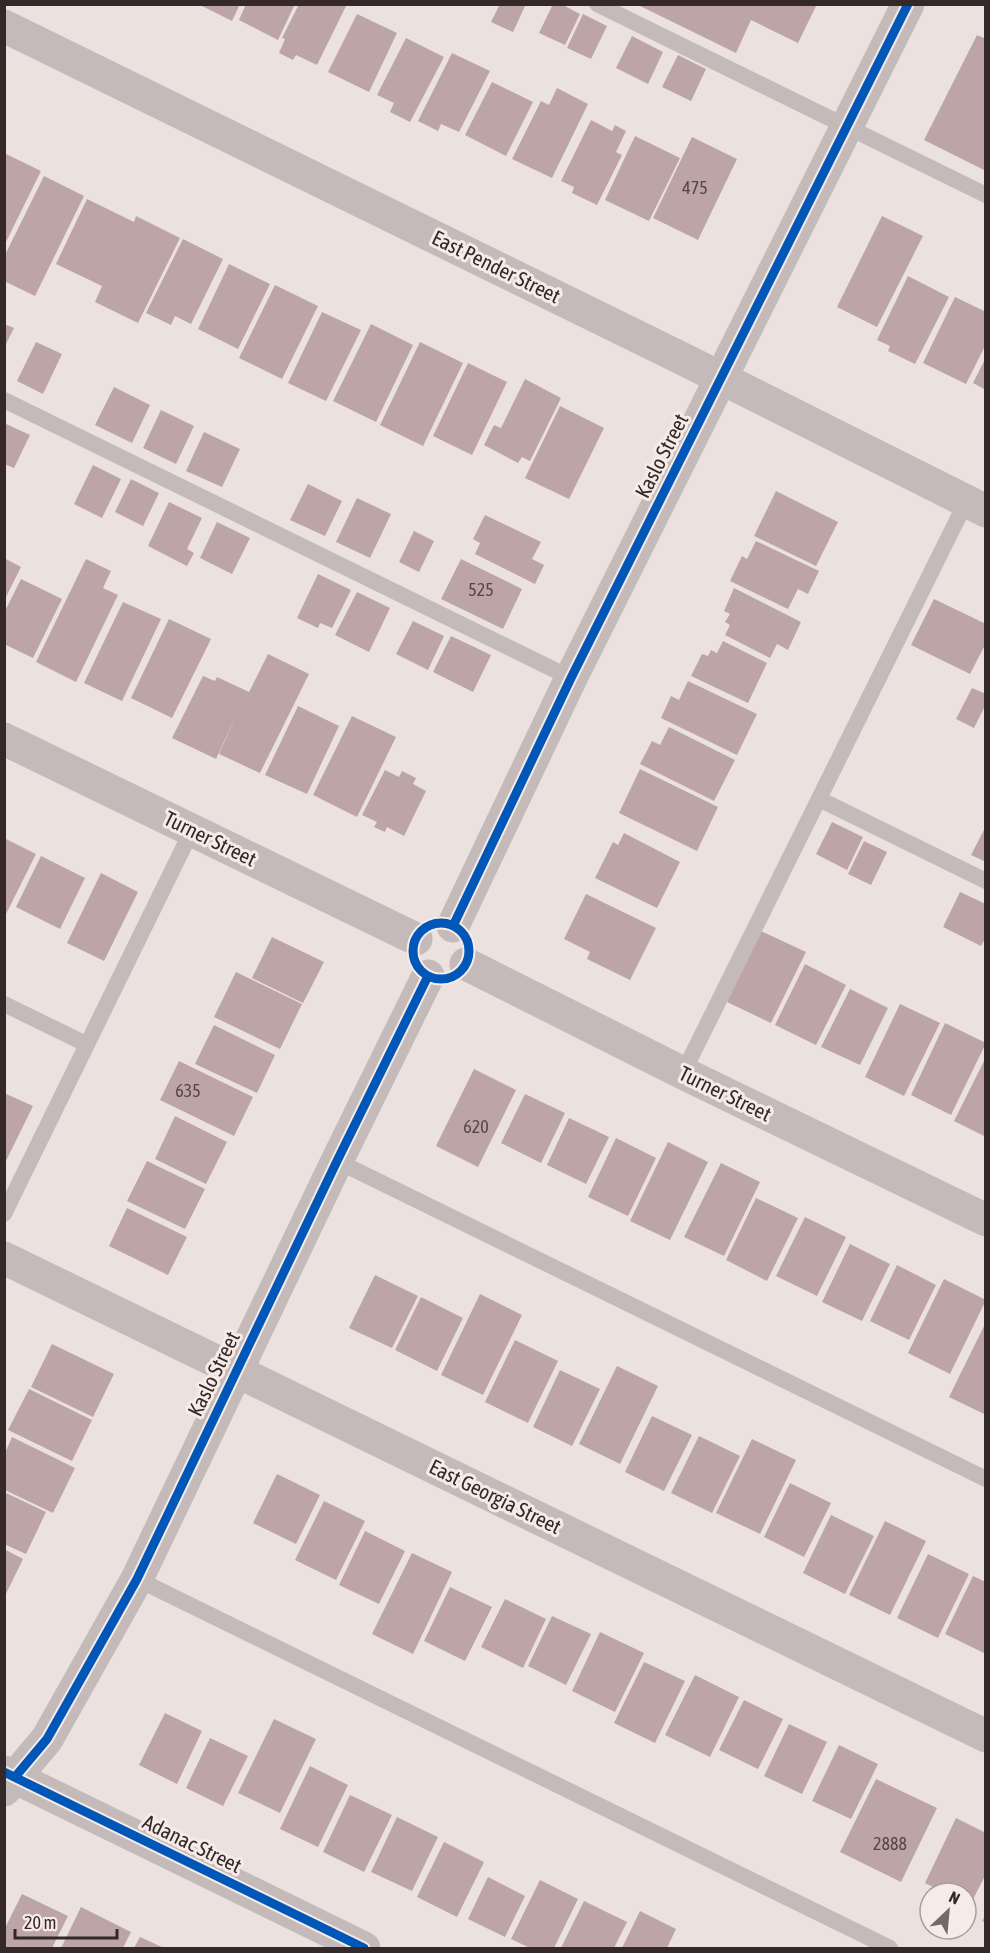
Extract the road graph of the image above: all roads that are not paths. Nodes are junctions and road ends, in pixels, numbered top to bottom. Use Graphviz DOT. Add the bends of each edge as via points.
graph roads {
  1 [pos="597,4"];
  2 [pos="908,4"];
  3 [pos="4,26"];
  4 [pos="848,127"];
  5 [pos="986,195"];
  6 [pos="721,378"];
  7 [pos="4,400"];
  8 [pos="976,506"];
  9 [pos="571,678"];
  10 [pos="4,739"];
  11 [pos="819,798"];
  12 [pos="192,830"];
  13 [pos="986,881"];
  14 [pos="453,926"];
  15 [pos="416,939"];
  16 [pos="466,964"];
  17 [pos="428,976"];
  18 [pos="4,1004"];
  19 [pos="86,1044"];
  20 [pos="683,1073"];
  21 [pos="337,1161"];
  22 [pos="4,1214"];
  23 [pos="986,1220"];
  24 [pos="4,1258"];
  25 [pos="236,1371"];
  26 [pos="986,1479"];
  27 [pos="137,1579"];
  28 [pos="986,1736"];
  29 [pos="8,1780"];
  30 [pos="364,1948"];
  31 [pos="891,1948"];
  1 -- 4 [label="lane"];
  2 -- 4 [label="street, Kaslo Street"];
  3 -- 6 [label="street, East Pender Street"];
  4 -- 5 [label="lane"];
  4 -- 6 [label="street, Kaslo Street"];
  6 -- 8 [label="street, East Pender Street"];
  6 -- 9 [label="street, Kaslo Street"];
  7 -- 9 [label="lane"];
  8 -- 11 [label="lane"];
  9 -- 14 [label="street, Kaslo Street"];
  10 -- 12 [label="street, Turner Street"];
  11 -- 13 [label="lane"];
  11 -- 20 [label="lane"];
  12 -- 15 [label="street, Turner Street"];
  12 -- 19 [label="lane"];
  14 -- 15 [label="street" via="428,926"];
  14 -- 16 [label="street" via="466,938"];
  15 -- 17 [label="street" via="413,956"];
  16 -- 17 [label="street" via="446,979"];
  16 -- 20 [label="street, Turner Street"];
  17 -- 21 [label="street, Kaslo Street"];
  18 -- 19 [label="lane"];
  19 -- 22 [label="lane"];
  20 -- 23 [label="street, Turner Street"];
  21 -- 25 [label="street, Kaslo Street"];
  21 -- 26 [label="lane"];
  24 -- 25 [label="street, East Georgia Street"];
  25 -- 27 [label="street, Kaslo Street"];
  25 -- 28 [label="street, East Georgia Street"];
  27 -- 29 [label="street, Kaslo Street" via="46,1739"];
  27 -- 31 [label="lane"];
  29 -- 30 [label="street, Adanac Street"];
}
